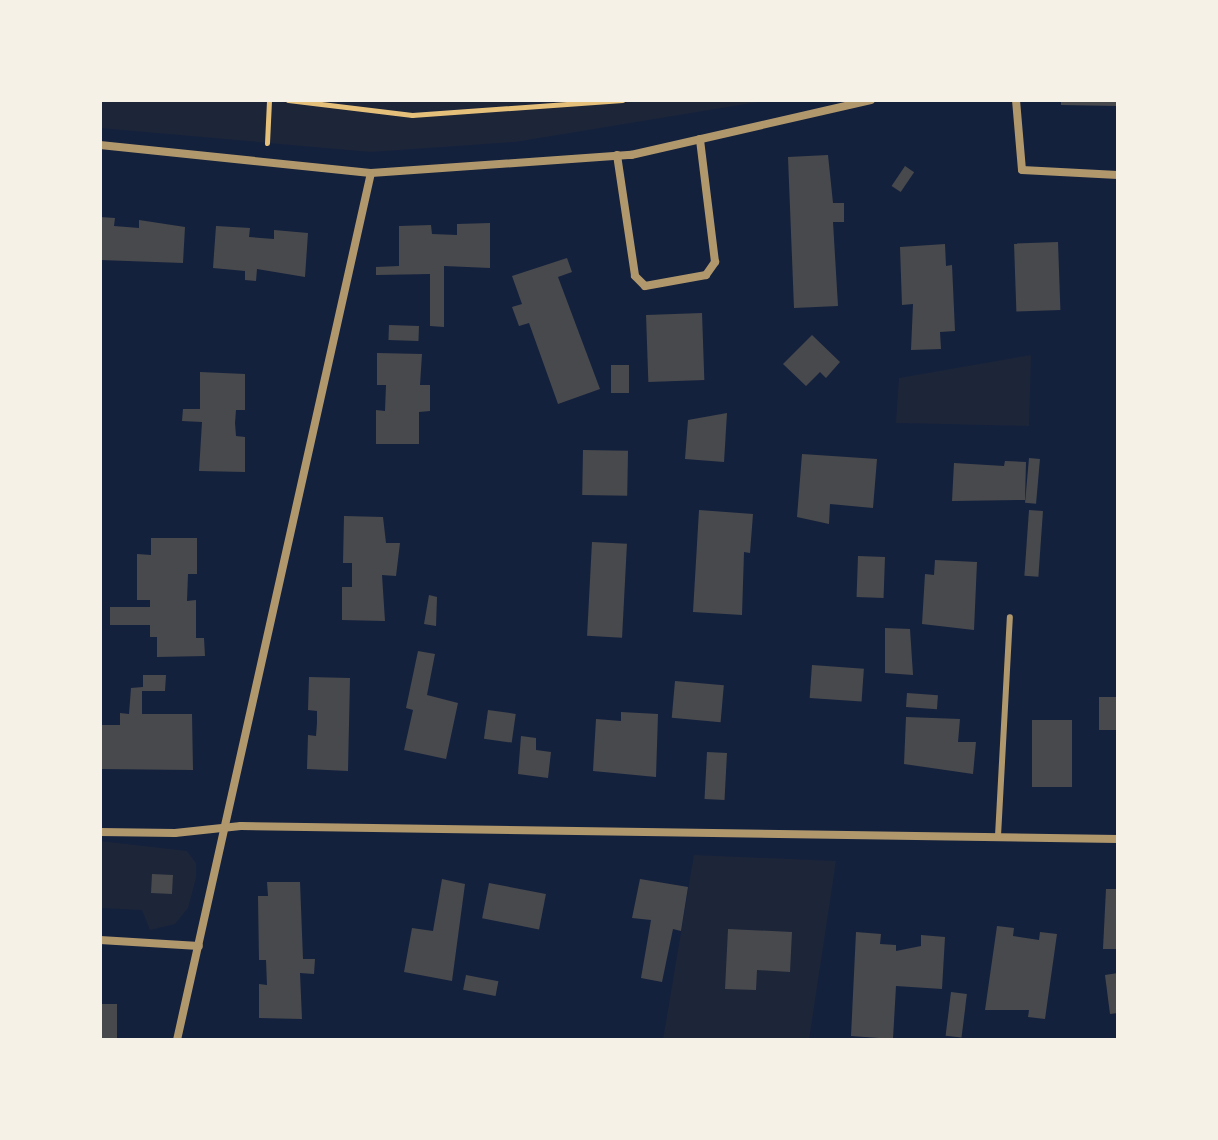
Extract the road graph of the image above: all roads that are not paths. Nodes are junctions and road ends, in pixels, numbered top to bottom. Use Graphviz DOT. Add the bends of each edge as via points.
graph roads {
  1 [pos="871,100"];
  2 [pos="1016,100"];
  3 [pos="700,139"];
  4 [pos="100,145"];
  5 [pos="617,155"];
  6 [pos="371,173"];
  7 [pos="1118,175"];
  8 [pos="1010,617"];
  9 [pos="225,828"];
  10 [pos="100,832"];
  11 [pos="998,836"];
  12 [pos="1118,839"];
  13 [pos="100,940"];
  14 [pos="199,946"];
  15 [pos="177,1040"];
  1 -- 3 [label="street"];
  2 -- 7 [label="street" via="1022,170"];
  3 -- 5 [label="street"];
  3 -- 5 [label="street" via="715,262 706,275 691,278 645,286 635,276"];
  4 -- 6 [label="street"];
  5 -- 6 [label="street"];
  6 -- 9 [label="street"];
  8 -- 11 [label="lane"];
  9 -- 10 [label="street"];
  9 -- 11 [label="street"];
  9 -- 14 [label="street"];
  11 -- 12 [label="street"];
  13 -- 14 [label="street"];
  14 -- 15 [label="street"];
}
